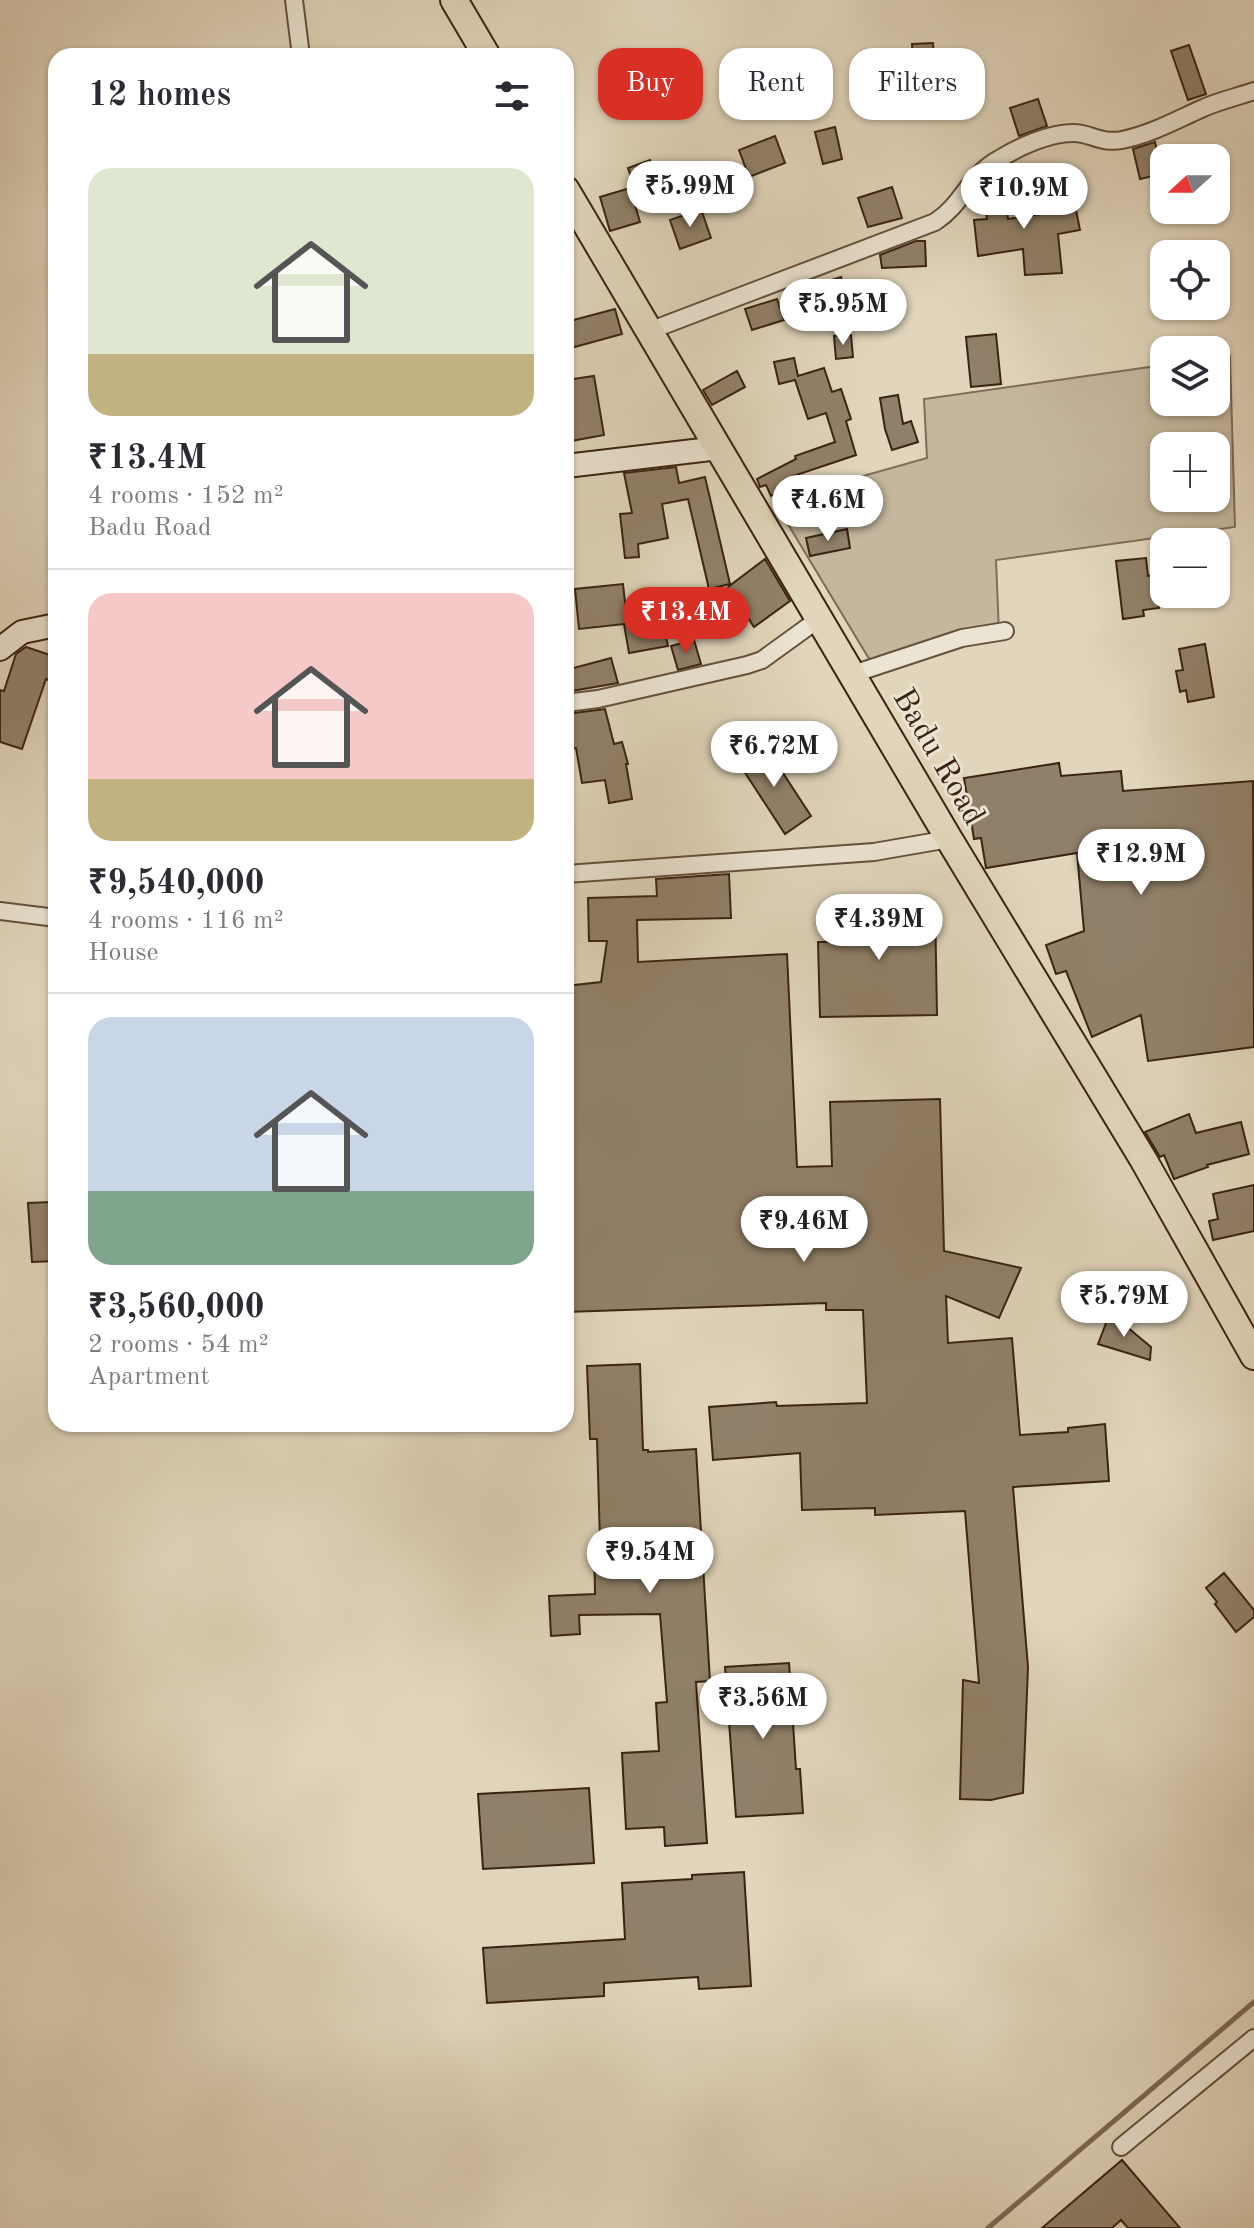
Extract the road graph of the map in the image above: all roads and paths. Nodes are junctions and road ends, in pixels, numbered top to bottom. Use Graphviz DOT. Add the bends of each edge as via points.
graph roads {
  1 [pos="294,0"];
  2 [pos="454,0"];
  3 [pos="300,48"];
  4 [pos="482,48"];
  5 [pos="1254,91"];
  6 [pos="574,204"];
  7 [pos="649,331"];
  8 [pos="719,448"];
  9 [pos="574,465"];
  10 [pos="820,618"];
  11 [pos="48,627"];
  12 [pos="1005,631"];
  13 [pos="0,649"];
  14 [pos="853,674"];
  15 [pos="574,702"];
  16 [pos="949,839"];
  17 [pos="574,873"];
  18 [pos="0,911"];
  19 [pos="48,917"];
  20 [pos="1254,1356"];
  21 [pos="1254,2038"];
  22 [pos="1121,2147"];
  1 -- 3 [label="street"];
  2 -- 4 [label="main road"];
  5 -- 7 [label="street" via="1148,134 1116,141 1077,132 1031,143 979,172 952,211 935,222"];
  6 -- 7 [label="main road, Badu Road"];
  7 -- 8 [label="main road, Badu Road"];
  8 -- 9 [label="street"];
  8 -- 10 [label="main road, Badu Road"];
  10 -- 14 [label="main road, Badu Road"];
  10 -- 15 [label="street" via="762,660"];
  11 -- 13 [label="street" via="22,632"];
  12 -- 14 [label="street" via="962,638"];
  14 -- 16 [label="main road, Badu Road"];
  16 -- 17 [label="street" via="874,852"];
  16 -- 20 [label="main road, Badu Road" via="1143,1159"];
  18 -- 19 [label="street"];
  21 -- 22 [label="street"];
}
